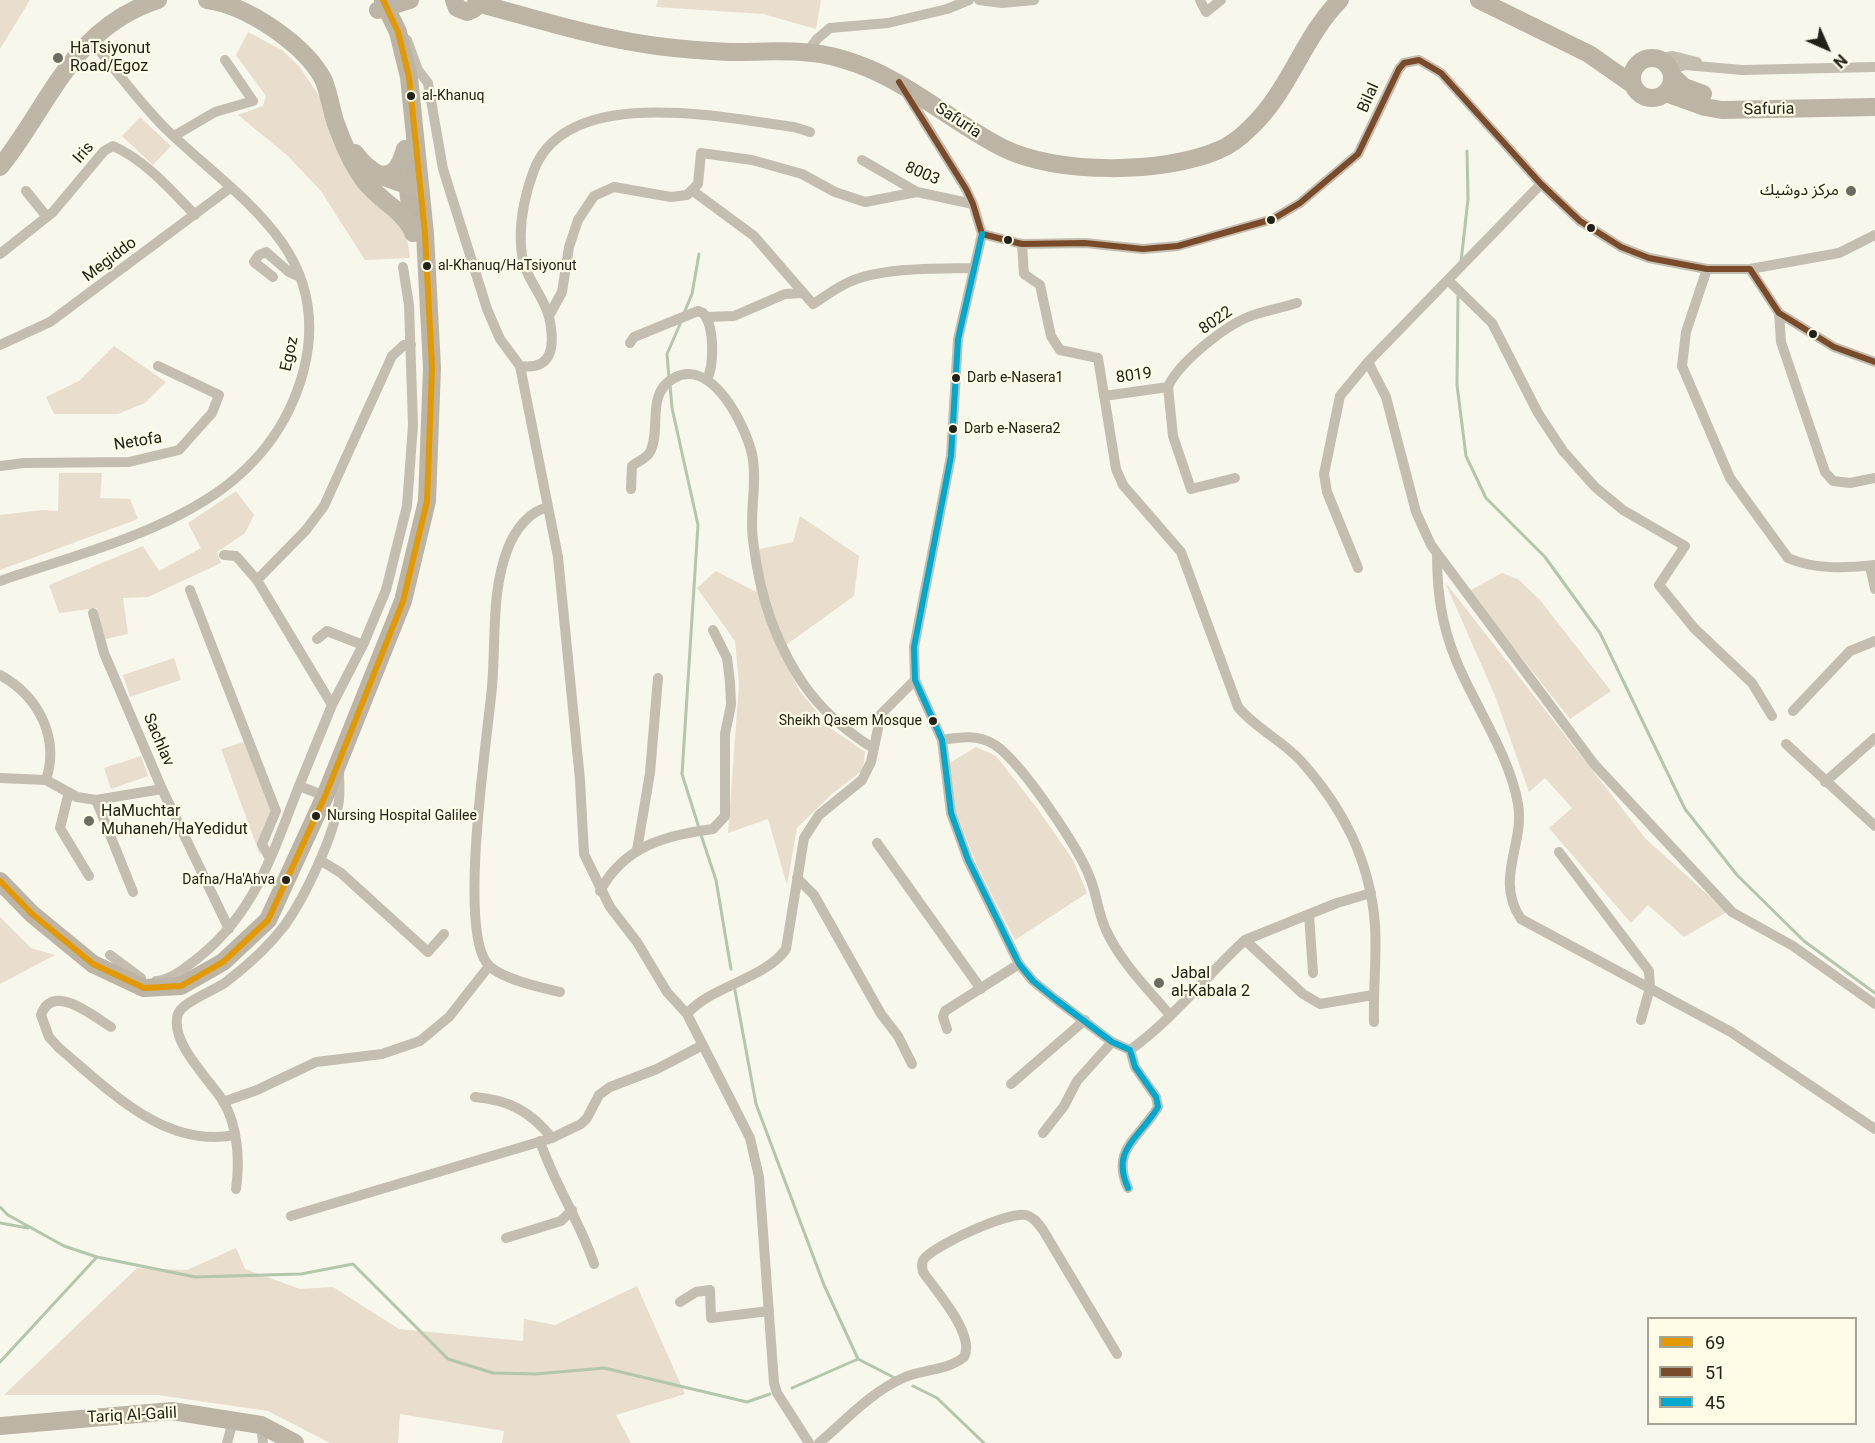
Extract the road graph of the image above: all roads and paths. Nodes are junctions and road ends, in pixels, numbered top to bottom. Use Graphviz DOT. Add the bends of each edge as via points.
graph roads {
  1 [pos="158,0"];
  2 [pos="207,0"];
  3 [pos="411,0"];
  4 [pos="969,0"];
  5 [pos="979,0"];
  6 [pos="1034,0"];
  7 [pos="1200,0"];
  8 [pos="1221,0"];
  9 [pos="1340,0"];
  10 [pos="1479,0"];
  11 [pos="477,1"];
  12 [pos="453,3"];
  13 [pos="384,4"];
  14 [pos="397,28"];
  15 [pos="90,39"];
  16 [pos="808,51"];
  17 [pos="1589,54"];
  18 [pos="225,60"];
  19 [pos="1637,64"];
  20 [pos="1705,66"];
  21 [pos="1875,66"];
  22 [pos="1666,74"];
  23 [pos="899,82"];
  24 [pos="1632,84"];
  25 [pos="1875,97"];
  26 [pos="1875,107"];
  27 [pos="810,132"];
  28 [pos="174,136"];
  29 [pos="405,149"];
  30 [pos="862,160"];
  31 [pos="0,166"];
  32 [pos="370,176"];
  33 [pos="1542,184"];
  34 [pos="230,188"];
  35 [pos="412,190"];
  36 [pos="26,191"];
  37 [pos="693,191"];
  38 [pos="917,192"];
  39 [pos="973,204"];
  40 [pos="195,215"];
  41 [pos="47,217"];
  42 [pos="412,231"];
  43 [pos="982,234"];
  44 [pos="1875,236"];
  45 [pos="1022,244"];
  46 [pos="0,254"];
  47 [pos="403,267"];
  48 [pos="974,268"];
  49 [pos="1707,269"];
  50 [pos="1750,269"];
  51 [pos="273,277"];
  52 [pos="300,277"];
  53 [pos="1449,281"];
  54 [pos="803,293"];
  55 [pos="1297,303"];
  56 [pos="1779,313"];
  57 [pos="428,315"];
  58 [pos="549,316"];
  59 [pos="706,317"];
  60 [pos="630,343"];
  61 [pos="0,345"];
  62 [pos="411,345"];
  63 [pos="1368,362"];
  64 [pos="1875,362"];
  65 [pos="158,366"];
  66 [pos="520,366"];
  67 [pos="707,380"];
  68 [pos="1168,387"];
  69 [pos="1104,396"];
  70 [pos="0,465"];
  71 [pos="1235,478"];
  72 [pos="1875,478"];
  73 [pos="631,489"];
  74 [pos="548,508"];
  75 [pos="224,555"];
  76 [pos="1437,555"];
  77 [pos="1872,565"];
  78 [pos="1358,568"];
  79 [pos="257,580"];
  80 [pos="0,581"];
  81 [pos="1875,589"];
  82 [pos="190,590"];
  83 [pos="93,613"];
  84 [pos="713,630"];
  85 [pos="317,639"];
  86 [pos="1875,640"];
  87 [pos="363,645"];
  88 [pos="0,675"];
  89 [pos="658,678"];
  90 [pos="915,680"];
  91 [pos="332,705"];
  92 [pos="1792,711"];
  93 [pos="1772,716"];
  94 [pos="1875,738"];
  95 [pos="942,740"];
  96 [pos="1786,744"];
  97 [pos="873,748"];
  98 [pos="339,761"];
  99 [pos="0,778"];
  100 [pos="46,780"];
  101 [pos="1826,782"];
  102 [pos="299,786"];
  103 [pos="162,789"];
  104 [pos="69,792"];
  105 [pos="325,796"];
  106 [pos="96,800"];
  107 [pos="1875,826"];
  108 [pos="877,843"];
  109 [pos="637,850"];
  110 [pos="1558,852"];
  111 [pos="270,859"];
  112 [pos="320,860"];
  113 [pos="89,876"];
  114 [pos="797,878"];
  115 [pos="0,881"];
  116 [pos="600,891"];
  117 [pos="133,892"];
  118 [pos="1371,893"];
  119 [pos="1309,914"];
  120 [pos="229,929"];
  121 [pos="444,934"];
  122 [pos="1245,940"];
  123 [pos="110,956"];
  124 [pos="1019,964"];
  125 [pos="489,966"];
  126 [pos="1313,974"];
  127 [pos="1650,988"];
  128 [pos="981,989"];
  129 [pos="560,992"];
  130 [pos="1373,995"];
  131 [pos="1875,1004"];
  132 [pos="687,1014"];
  133 [pos="1168,1014"];
  134 [pos="1085,1020"];
  135 [pos="1641,1020"];
  136 [pos="1374,1022"];
  137 [pos="111,1027"];
  138 [pos="947,1029"];
  139 [pos="1113,1042"];
  140 [pos="701,1046"];
  141 [pos="1130,1050"];
  142 [pos="912,1064"];
  143 [pos="1011,1084"];
  144 [pos="475,1097"];
  145 [pos="223,1102"];
  146 [pos="1875,1129"];
  147 [pos="1043,1133"];
  148 [pos="235,1135"];
  149 [pos="552,1138"];
  150 [pos="540,1141"];
  151 [pos="1128,1188"];
  152 [pos="236,1190"];
  153 [pos="572,1210"];
  154 [pos="291,1216"];
  155 [pos="506,1238"];
  156 [pos="594,1264"];
  157 [pos="680,1302"];
  158 [pos="769,1311"];
  159 [pos="1117,1354"];
  160 [pos="233,1421"];
  161 [pos="0,1426"];
  162 [pos="262,1434"];
  163 [pos="227,1443"];
  164 [pos="295,1443"];
  165 [pos="809,1443"];
  166 [pos="819,1443"];
  1 -- 15 [label="highway" via="119,18"];
  2 -- 32 [label="highway" via="229,5 255,18 309,60 324,82 335,121"];
  3 -- 13 [label="main road"];
  3 -- 14 [label="main road" via="402,7"];
  4 -- 16 [label="street" via="888,23 830,28"];
  5 -- 6 [label="street"];
  7 -- 8 [label="street" via="1206,12"];
  9 -- 23 [label="main road, Safuria" via="1270,106 1250,128 1222,149 1180,161 1092,166 1039,161 972,131"];
  10 -- 17 [label="main road"];
  11 -- 12 [label="main road" via="471,11 463,12"];
  11 -- 16 [label="main road, Safuria" via="580,33 658,46"];
  13 -- 14 [label="main road"];
  13 -- 29 [label="main road" via="401,89"];
  14 -- 35 [label="main road" via="409,77"];
  14 -- 66 [label="street" via="409,42 418,70 428,83 443,170 487,309 500,339"];
  15 -- 28 [label="street, Egoz"];
  15 -- 31 [label="highway" via="66,66"];
  16 -- 23 [label="main road, Safuria" via="860,65"];
  17 -- 19 [label="main road"];
  17 -- 24 [label="main road"];
  18 -- 28 [label="street" via="253,101 215,112"];
  19 -- 22 [label="main road" via="1649,58"];
  19 -- 24 [label="main road"];
  20 -- 21 [label="street" via="1742,70"];
  20 -- 22 [label="street" via="1686,65"];
  20 -- 22 [label="street" via="1673,56"];
  22 -- 24 [label="main road" via="1660,97 1646,98"];
  22 -- 25 [label="main road, Safuria" via="1692,91 1736,99"];
  22 -- 26 [label="main road, Safuria" via="1705,107 1722,110"];
  23 -- 39 [label="street"];
  27 -- 58 [label="street" via="674,112 592,120 561,134 535,168 520,231 522,257"];
  28 -- 34 [label="street, Egoz"];
  29 -- 32 [label="highway" via="394,172"];
  29 -- 35 [label="main road"];
  30 -- 38 [label="street, 8003"];
  32 -- 35 [label="highway"];
  32 -- 42 [label="highway" via="370,189 398,210"];
  33 -- 45 [label="street, Bilal" via="1441,73 1412,59 1399,69 1358,154 1300,203 1273,219 1178,246 1143,249 1085,243"];
  33 -- 49 [label="street, Bilal" via="1580,221 1621,247 1649,258"];
  33 -- 53 [label="street"];
  34 -- 40 [label="street, Megiddo"];
  34 -- 52 [label="street, Egoz" via="282,243"];
  35 -- 42 [label="main road"];
  35 -- 57 [label="main road" via="428,267"];
  36 -- 41 [label="street"];
  37 -- 38 [label="street" via="698,184 701,153 752,160 802,174 835,192 865,202"];
  37 -- 54 [label="street" via="754,236"];
  37 -- 58 [label="street" via="671,197 614,188 594,196 578,220 568,247 562,292"];
  38 -- 39 [label="street, 8003"];
  39 -- 43 [label="street"];
  40 -- 41 [label="street, Iris" via="134,158 113,146 104,151"];
  40 -- 61 [label="street, Megiddo" via="50,322"];
  41 -- 46 [label="street, Iris"];
  42 -- 57 [label="main road"];
  43 -- 45 [label="street, Bilal"];
  43 -- 48 [label="street"];
  44 -- 50 [label="street, Bilal" via="1839,253"];
  45 -- 69 [label="street" via="1024,274 1040,285 1051,336 1060,350 1098,358"];
  47 -- 62 [label="street"];
  48 -- 54 [label="street" via="869,276 850,282 813,304"];
  48 -- 90 [label="street" via="958,339 951,456 914,647"];
  49 -- 50 [label="street, Bilal"];
  49 -- 77 [label="street" via="1686,332 1682,366 1730,478 1788,558 1831,567"];
  50 -- 56 [label="street"];
  51 -- 52 [label="street" via="254,262 259,255 266,252"];
  52 -- 80 [label="street, Egoz" via="310,314 310,345 301,378 280,423 248,468 225,490 173,519"];
  53 -- 63 [label="street"];
  53 -- 93 [label="street" via="1492,323 1538,413 1595,487 1623,510 1685,546 1659,585 1694,628 1752,683"];
  54 -- 59 [label="street" via="785,294 734,316"];
  55 -- 68 [label="street, 8022" via="1248,317 1231,327 1189,360"];
  56 -- 64 [label="street" via="1834,347"];
  56 -- 72 [label="street" via="1781,342 1825,472 1833,481 1850,483"];
  57 -- 98 [label="main road" via="432,368 430,452 419,543 403,601"];
  58 -- 66 [label="street" via="551,345 546,362 531,368"];
  59 -- 60 [label="street" via="698,311 692,313 634,337"];
  59 -- 67 [label="street" via="713,360"];
  62 -- 79 [label="street" via="404,345 392,356 324,506"];
  62 -- 87 [label="street" via="413,425 406,506 386,590"];
  63 -- 76 [label="street" via="1386,397 1416,512"];
  63 -- 78 [label="street" via="1341,396 1324,474 1327,492"];
  65 -- 70 [label="street, Netofa" via="219,395 212,413 179,450 129,462"];
  66 -- 74 [label="street"];
  67 -- 73 [label="street" via="683,374 660,393 651,449 632,466"];
  67 -- 97 [label="street" via="715,384 728,402 752,454 752,538 771,620 803,687 846,731"];
  68 -- 69 [label="street, 8019"];
  68 -- 71 [label="street" via="1173,436 1191,489"];
  69 -- 118 [label="street" via="1116,469 1123,485 1181,552 1238,706 1249,720 1298,758 1329,794 1351,830 1365,864"];
  74 -- 116 [label="street" via="558,556 580,780 582,842"];
  74 -- 125 [label="street" via="529,516 508,546 496,610 475,891 480,948"];
  75 -- 79 [label="street" via="236,556"];
  76 -- 127 [label="street" via="1442,620 1463,677 1495,738 1518,803 1509,871 1509,895 1514,909 1529,926"];
  76 -- 131 [label="street" via="1594,764 1732,912 1793,946"];
  77 -- 81 [label="street"];
  79 -- 91 [label="street"];
  82 -- 111 [label="street" via="276,811 262,844"];
  83 -- 103 [label="street, Sachlav" via="104,653"];
  84 -- 109 [label="street" via="728,658 730,682 725,734 725,816 713,829 677,834"];
  85 -- 87 [label="street" via="327,631"];
  86 -- 92 [label="street" via="1850,651"];
  87 -- 91 [label="street"];
  88 -- 100 [label="street" via="32,699 43,718 50,742"];
  89 -- 109 [label="street" via="650,773"];
  90 -- 95 [label="street"];
  90 -- 97 [label="street" via="881,714"];
  91 -- 102 [label="street"];
  94 -- 101 [label="street"];
  95 -- 124 [label="street" via="951,813 968,860"];
  95 -- 133 [label="street" via="983,739 1009,757 1073,842 1091,879 1106,930"];
  96 -- 101 [label="street"];
  97 -- 114 [label="street" via="862,780 819,814 810,826"];
  98 -- 105 [label="main road"];
  98 -- 112 [label="street" via="339,800"];
  99 -- 100 [label="street, Sachlav"];
  100 -- 104 [label="street, Sachlav"];
  101 -- 107 [label="street"];
  102 -- 105 [label="street"];
  102 -- 111 [label="street"];
  103 -- 106 [label="street, Sachlav"];
  103 -- 120 [label="street"];
  104 -- 106 [label="street, Sachlav"];
  104 -- 113 [label="street" via="60,828"];
  105 -- 115 [label="main road" via="268,920 223,962 181,986 144,988 93,964 32,914"];
  106 -- 117 [label="street"];
  108 -- 128 [label="street"];
  109 -- 116 [label="street" via="617,864"];
  110 -- 127 [label="street" via="1643,960 1649,971"];
  111 -- 120 [label="street" via="258,888"];
  112 -- 121 [label="street" via="341,873 428,952"];
  112 -- 145 [label="street" via="274,938 226,982 179,1011 181,1039"];
  114 -- 132 [label="street" via="790,935 782,954 704,999"];
  114 -- 142 [label="street" via="814,895"];
  116 -- 132 [label="street" via="667,992"];
  118 -- 119 [label="street"];
  118 -- 130 [label="street" via="1375,926"];
  119 -- 122 [label="street"];
  119 -- 126 [label="street"];
  120 -- 123 [label="street" via="202,956 162,981 149,981 133,974"];
  122 -- 130 [label="street" via="1303,994 1320,1004"];
  122 -- 133 [label="street"];
  124 -- 128 [label="street"];
  124 -- 134 [label="street" via="1033,981"];
  125 -- 129 [label="street" via="532,986"];
  125 -- 145 [label="street" via="449,1017 420,1041 382,1054 316,1062"];
  127 -- 135 [label="street"];
  127 -- 146 [label="street" via="1731,1032"];
  128 -- 138 [label="street" via="945,1011"];
  130 -- 136 [label="street"];
  132 -- 140 [label="street"];
  133 -- 141 [label="street" via="1159,1027"];
  134 -- 139 [label="street"];
  134 -- 143 [label="street"];
  137 -- 148 [label="street" via="62,1000 51,1001 41,1015 49,1037 59,1048 158,1124 189,1135"];
  139 -- 141 [label="street"];
  139 -- 147 [label="street" via="1082,1074"];
  140 -- 149 [label="street" via="610,1087 599,1095 581,1124"];
  140 -- 158 [label="street" via="750,1138 759,1177"];
  141 -- 151 [label="street" via="1135,1067 1158,1102 1154,1114 1122,1158 1120,1172"];
  144 -- 149 [label="street" via="513,1105"];
  145 -- 148 [label="street"];
  148 -- 152 [label="street" via="239,1169"];
  149 -- 150 [label="street"];
  150 -- 153 [label="street" via="556,1183"];
  150 -- 154 [label="street"];
  153 -- 155 [label="street" via="561,1221"];
  153 -- 156 [label="street"];
  157 -- 158 [label="street" via="696,1292 710,1290 711,1318"];
  158 -- 165 [label="street" via="777,1393"];
  159 -- 166 [label="street" via="1043,1230 1025,1214 1013,1217 951,1240 921,1265 962,1328 967,1347 964,1358 889,1385"];
  160 -- 161 [label="main road, Tariq Al-Galil" via="172,1411"];
  160 -- 162 [label="main road, Tariq Al-Galil"];
  160 -- 163 [label="street"];
  162 -- 164 [label="main road, Tariq Al-Galil"];
}
